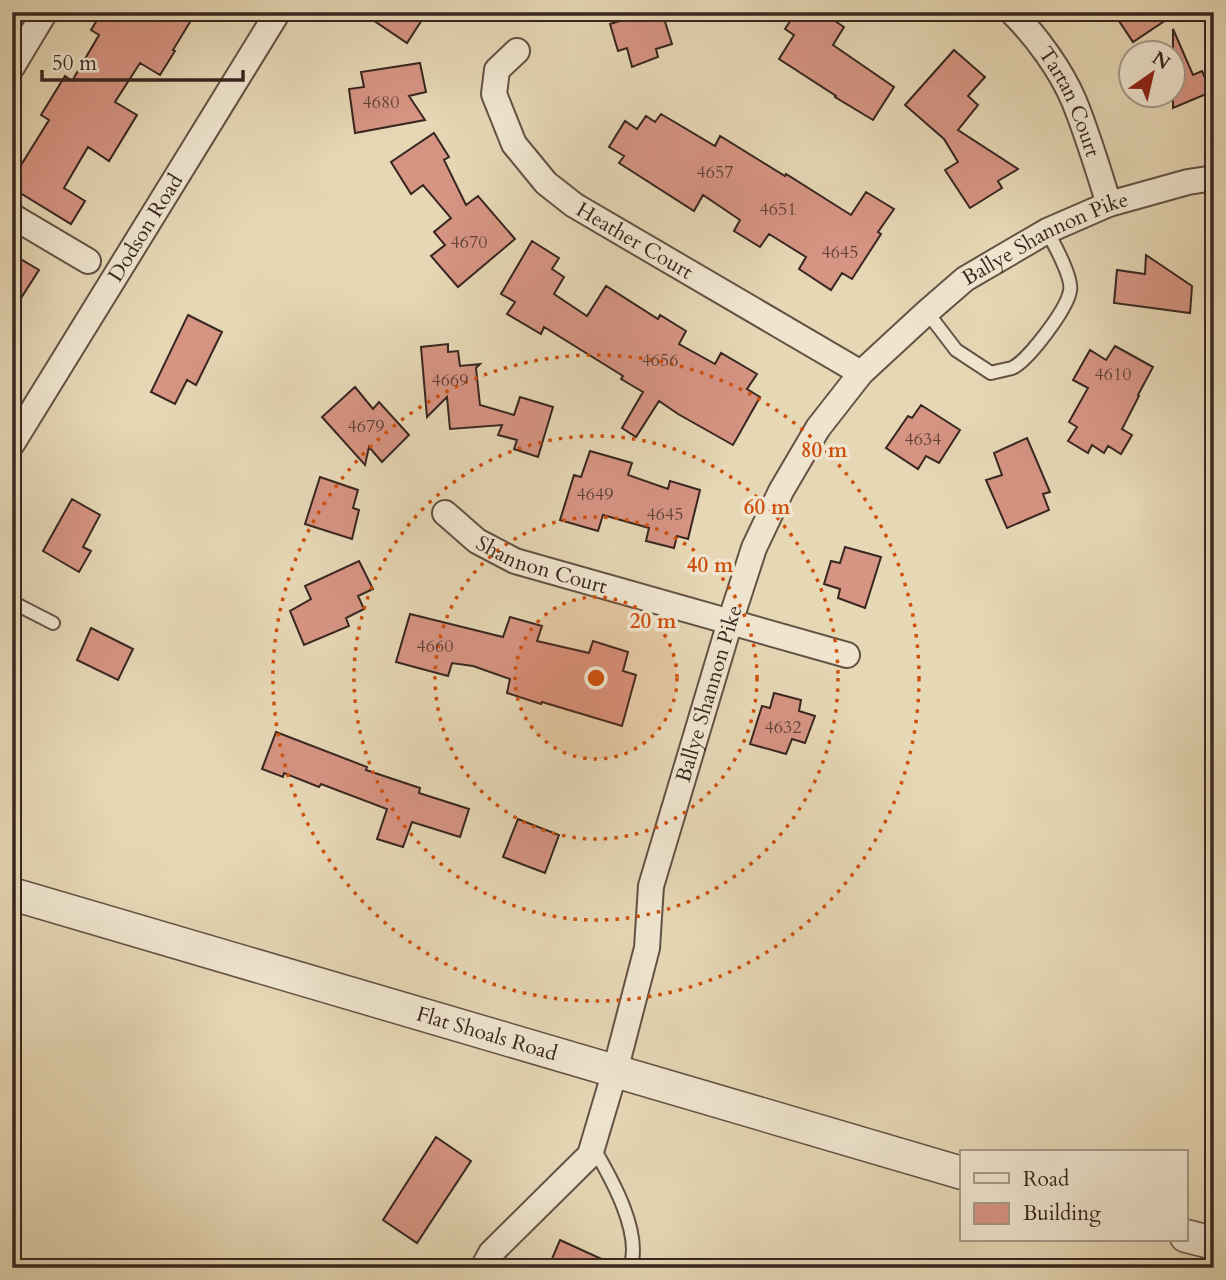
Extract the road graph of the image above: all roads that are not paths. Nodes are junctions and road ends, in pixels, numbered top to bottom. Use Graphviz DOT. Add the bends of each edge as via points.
graph roads {
  1 [pos="45,12"];
  2 [pos="278,12"];
  3 [pos="1012,12"];
  4 [pos="517,51"];
  5 [pos="12,67"];
  6 [pos="1214,178"];
  7 [pos="1110,205"];
  8 [pos="12,216"];
  9 [pos="1048,231"];
  10 [pos="88,261"];
  11 [pos="926,312"];
  12 [pos="861,373"];
  13 [pos="12,444"];
  14 [pos="445,513"];
  15 [pos="12,602"];
  16 [pos="53,622"];
  17 [pos="730,622"];
  18 [pos="847,655"];
  19 [pos="12,894"];
  20 [pos="615,1071"];
  21 [pos="592,1146"];
  22 [pos="960,1172"];
  23 [pos="1188,1236"];
  24 [pos="1214,1243"];
  25 [pos="483,1268"];
  26 [pos="630,1268"];
  1 -- 5 [label="street"];
  2 -- 13 [label="street, Dodson Road"];
  3 -- 7 [label="street, Tartan Court" via="1051,60 1073,100"];
  4 -- 12 [label="street, Heather Court" via="496,70 494,94 514,144 546,183 574,205"];
  6 -- 7 [label="street, Ballye Shannon Pike"];
  7 -- 9 [label="street, Ballye Shannon Pike"];
  8 -- 10 [label="street"];
  9 -- 11 [label="street, Ballye Shannon Pike" via="965,279"];
  9 -- 11 [label="lane" via="1071,289 1061,313 1014,367 991,373 956,350"];
  11 -- 12 [label="street, Ballye Shannon Pike"];
  12 -- 17 [label="street, Ballye Shannon Pike" via="818,428 780,491 754,548"];
  14 -- 17 [label="street, Shannon Court" via="477,541 514,561"];
  15 -- 16 [label="lane"];
  17 -- 18 [label="street, Shannon Court"];
  17 -- 20 [label="street, Ballye Shannon Pike" via="651,886 647,948"];
  19 -- 20 [label="street, Flat Shoals Road"];
  20 -- 21 [label="street, Ballye Shannon Pike"];
  20 -- 22 [label="street, Flat Shoals Road"];
  21 -- 25 [label="street, Ballye Shannon Pike" via="590,1155 491,1253"];
  21 -- 26 [label="lane" via="616,1187 630,1228"];
  23 -- 24 [label="street"];
}
